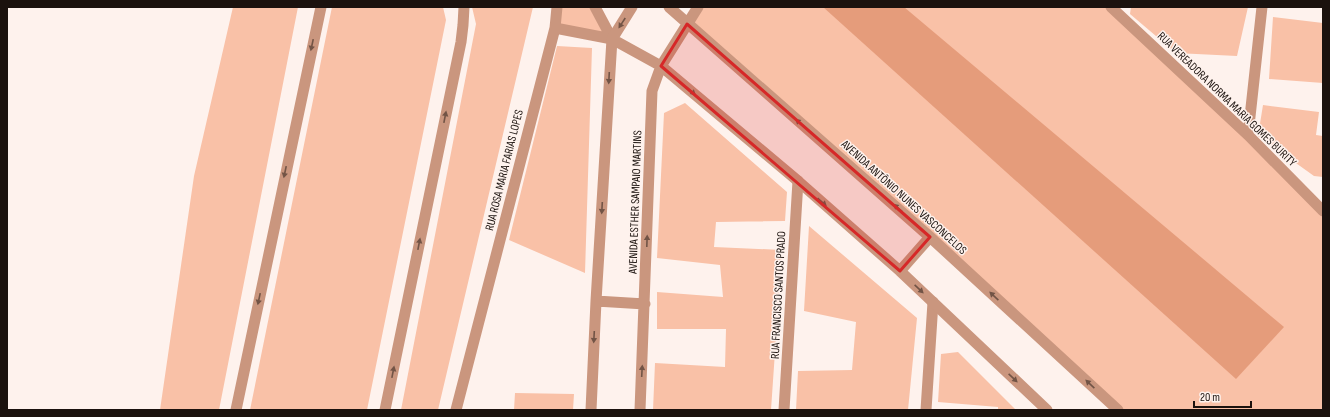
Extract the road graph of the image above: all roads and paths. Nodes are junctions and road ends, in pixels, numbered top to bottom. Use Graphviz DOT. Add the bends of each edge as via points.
graph roads {
  1 [pos="320,7"];
  2 [pos="464,7"];
  3 [pos="557,7"];
  4 [pos="595,7"];
  5 [pos="632,7"];
  6 [pos="669,7"];
  7 [pos="698,7"];
  8 [pos="1262,7"];
  9 [pos="1117,9"];
  10 [pos="687,24"];
  11 [pos="555,28"];
  12 [pos="612,39"];
  13 [pos="661,66"];
  14 [pos="1248,135"];
  15 [pos="798,181"];
  16 [pos="1323,211"];
  17 [pos="930,237"];
  18 [pos="900,271"];
  19 [pos="596,301"];
  20 [pos="933,302"];
  21 [pos="645,304"];
  22 [pos="236,410"];
  23 [pos="385,410"];
  24 [pos="456,410"];
  25 [pos="591,410"];
  26 [pos="640,410"];
  27 [pos="784,410"];
  28 [pos="926,410"];
  29 [pos="1047,410"];
  30 [pos="1118,410"];
  1 -- 22 [label="street, one-way"];
  23 -- 2 [label="street, one-way" via="461,42"];
  3 -- 11 [label="street, RUA ROSA MARIA FARIAS LOPES"];
  4 -- 12 [label="street"];
  5 -- 12 [label="street, one-way"];
  6 -- 10 [label="street, AVENIDA ANTÔNIO NUNES VASCONCELOS"];
  7 -- 10 [label="street, AVENIDA ESTHER SAMPAIO MARTINS"];
  8 -- 14 [label="street"];
  9 -- 14 [label="street, RUA VEREADORA NORMA MARIA GOMES BURITY"];
  10 -- 13 [label="street, AVENIDA ESTHER SAMPAIO MARTINS"];
  17 -- 10 [label="street, AVENIDA ANTÔNIO NUNES VASCONCELOS, one-way"];
  11 -- 12 [label="street"];
  11 -- 24 [label="street, RUA ROSA MARIA FARIAS LOPES"];
  12 -- 13 [label="street"];
  12 -- 19 [label="street, one-way"];
  13 -- 15 [label="street, one-way"];
  21 -- 13 [label="street, AVENIDA ESTHER SAMPAIO MARTINS, one-way" via="652,91"];
  14 -- 16 [label="street, RUA VEREADORA NORMA MARIA GOMES BURITY"];
  15 -- 18 [label="street, one-way"];
  15 -- 27 [label="street, RUA FRANCISCO SANTOS PRADO"];
  17 -- 18 [label="street"];
  30 -- 17 [label="street, AVENIDA ANTÔNIO NUNES VASCONCELOS, one-way"];
  18 -- 20 [label="street, one-way"];
  19 -- 21 [label="street"];
  19 -- 25 [label="street, one-way"];
  20 -- 28 [label="street"];
  20 -- 29 [label="street, one-way"];
  26 -- 21 [label="street, AVENIDA ESTHER SAMPAIO MARTINS, one-way"];
}
